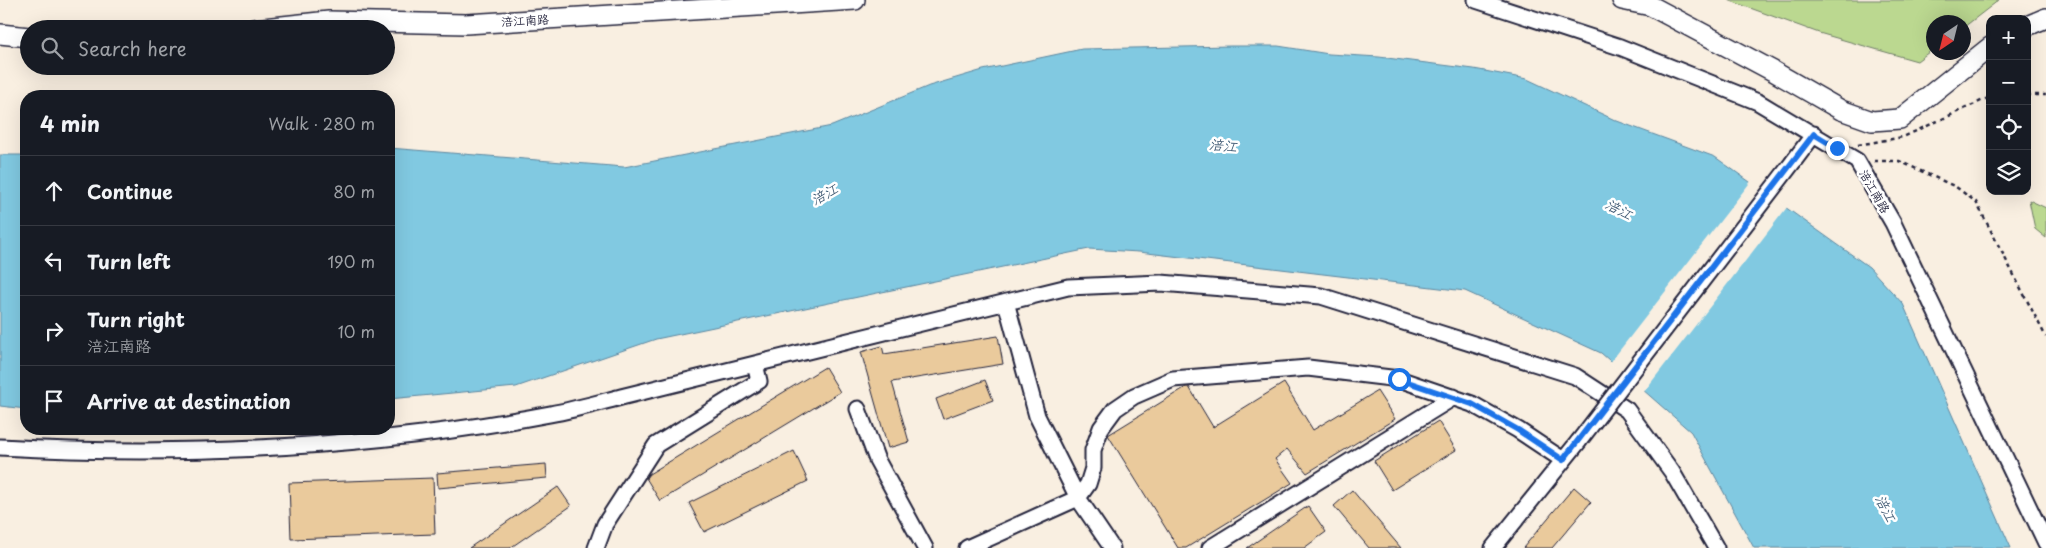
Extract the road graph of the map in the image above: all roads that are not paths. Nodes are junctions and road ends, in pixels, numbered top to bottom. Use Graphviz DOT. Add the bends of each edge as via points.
graph roads {
  1 [pos="855,0"];
  2 [pos="1476,0"];
  3 [pos="1622,0"];
  4 [pos="2046,18"];
  5 [pos="395,22"];
  6 [pos="2031,24"];
  7 [pos="0,34"];
  8 [pos="20,37"];
  9 [pos="1986,50"];
  10 [pos="1814,134"];
  11 [pos="1006,302"];
  12 [pos="755,364"];
  13 [pos="1454,398"];
  14 [pos="858,409"];
  15 [pos="0,447"];
  16 [pos="1563,460"];
  17 [pos="1078,498"];
  18 [pos="2046,543"];
  19 [pos="596,548"];
  20 [pos="926,548"];
  21 [pos="967,548"];
  22 [pos="1112,548"];
  23 [pos="1210,548"];
  24 [pos="1493,548"];
  25 [pos="1716,548"];
  1 -- 5 [label="main road, 涪江南路" via="466,24"];
  2 -- 10 [label="street, 涪江南路" via="1620,47 1758,102"];
  3 -- 9 [label="main road" via="1651,6 1841,110 1872,121 1900,119"];
  4 -- 6 [label="main road"];
  7 -- 8 [label="main road"];
  10 -- 16 [label="street, bridge"];
  10 -- 18 [label="street, 涪江南路" via="1857,161 1893,223"];
  11 -- 12 [label="street"];
  11 -- 17 [label="street" via="1037,416"];
  11 -- 25 [label="street" via="1068,287 1161,283 1321,296 1575,376 1627,410 1672,472"];
  12 -- 15 [label="street" via="552,414 392,437 294,446 170,451"];
  12 -- 19 [label="street" via="759,381 656,445 605,524"];
  13 -- 16 [label="street" via="1472,404 1511,426"];
  13 -- 17 [label="street" via="1399,379 1308,368 1173,380 1134,396 1115,410 1101,428 1093,450 1093,468 1088,484"];
  13 -- 23 [label="street"];
  14 -- 20 [label="street" via="877,460"];
  16 -- 24 [label="street"];
  17 -- 21 [label="street"];
  17 -- 22 [label="street"];
}
